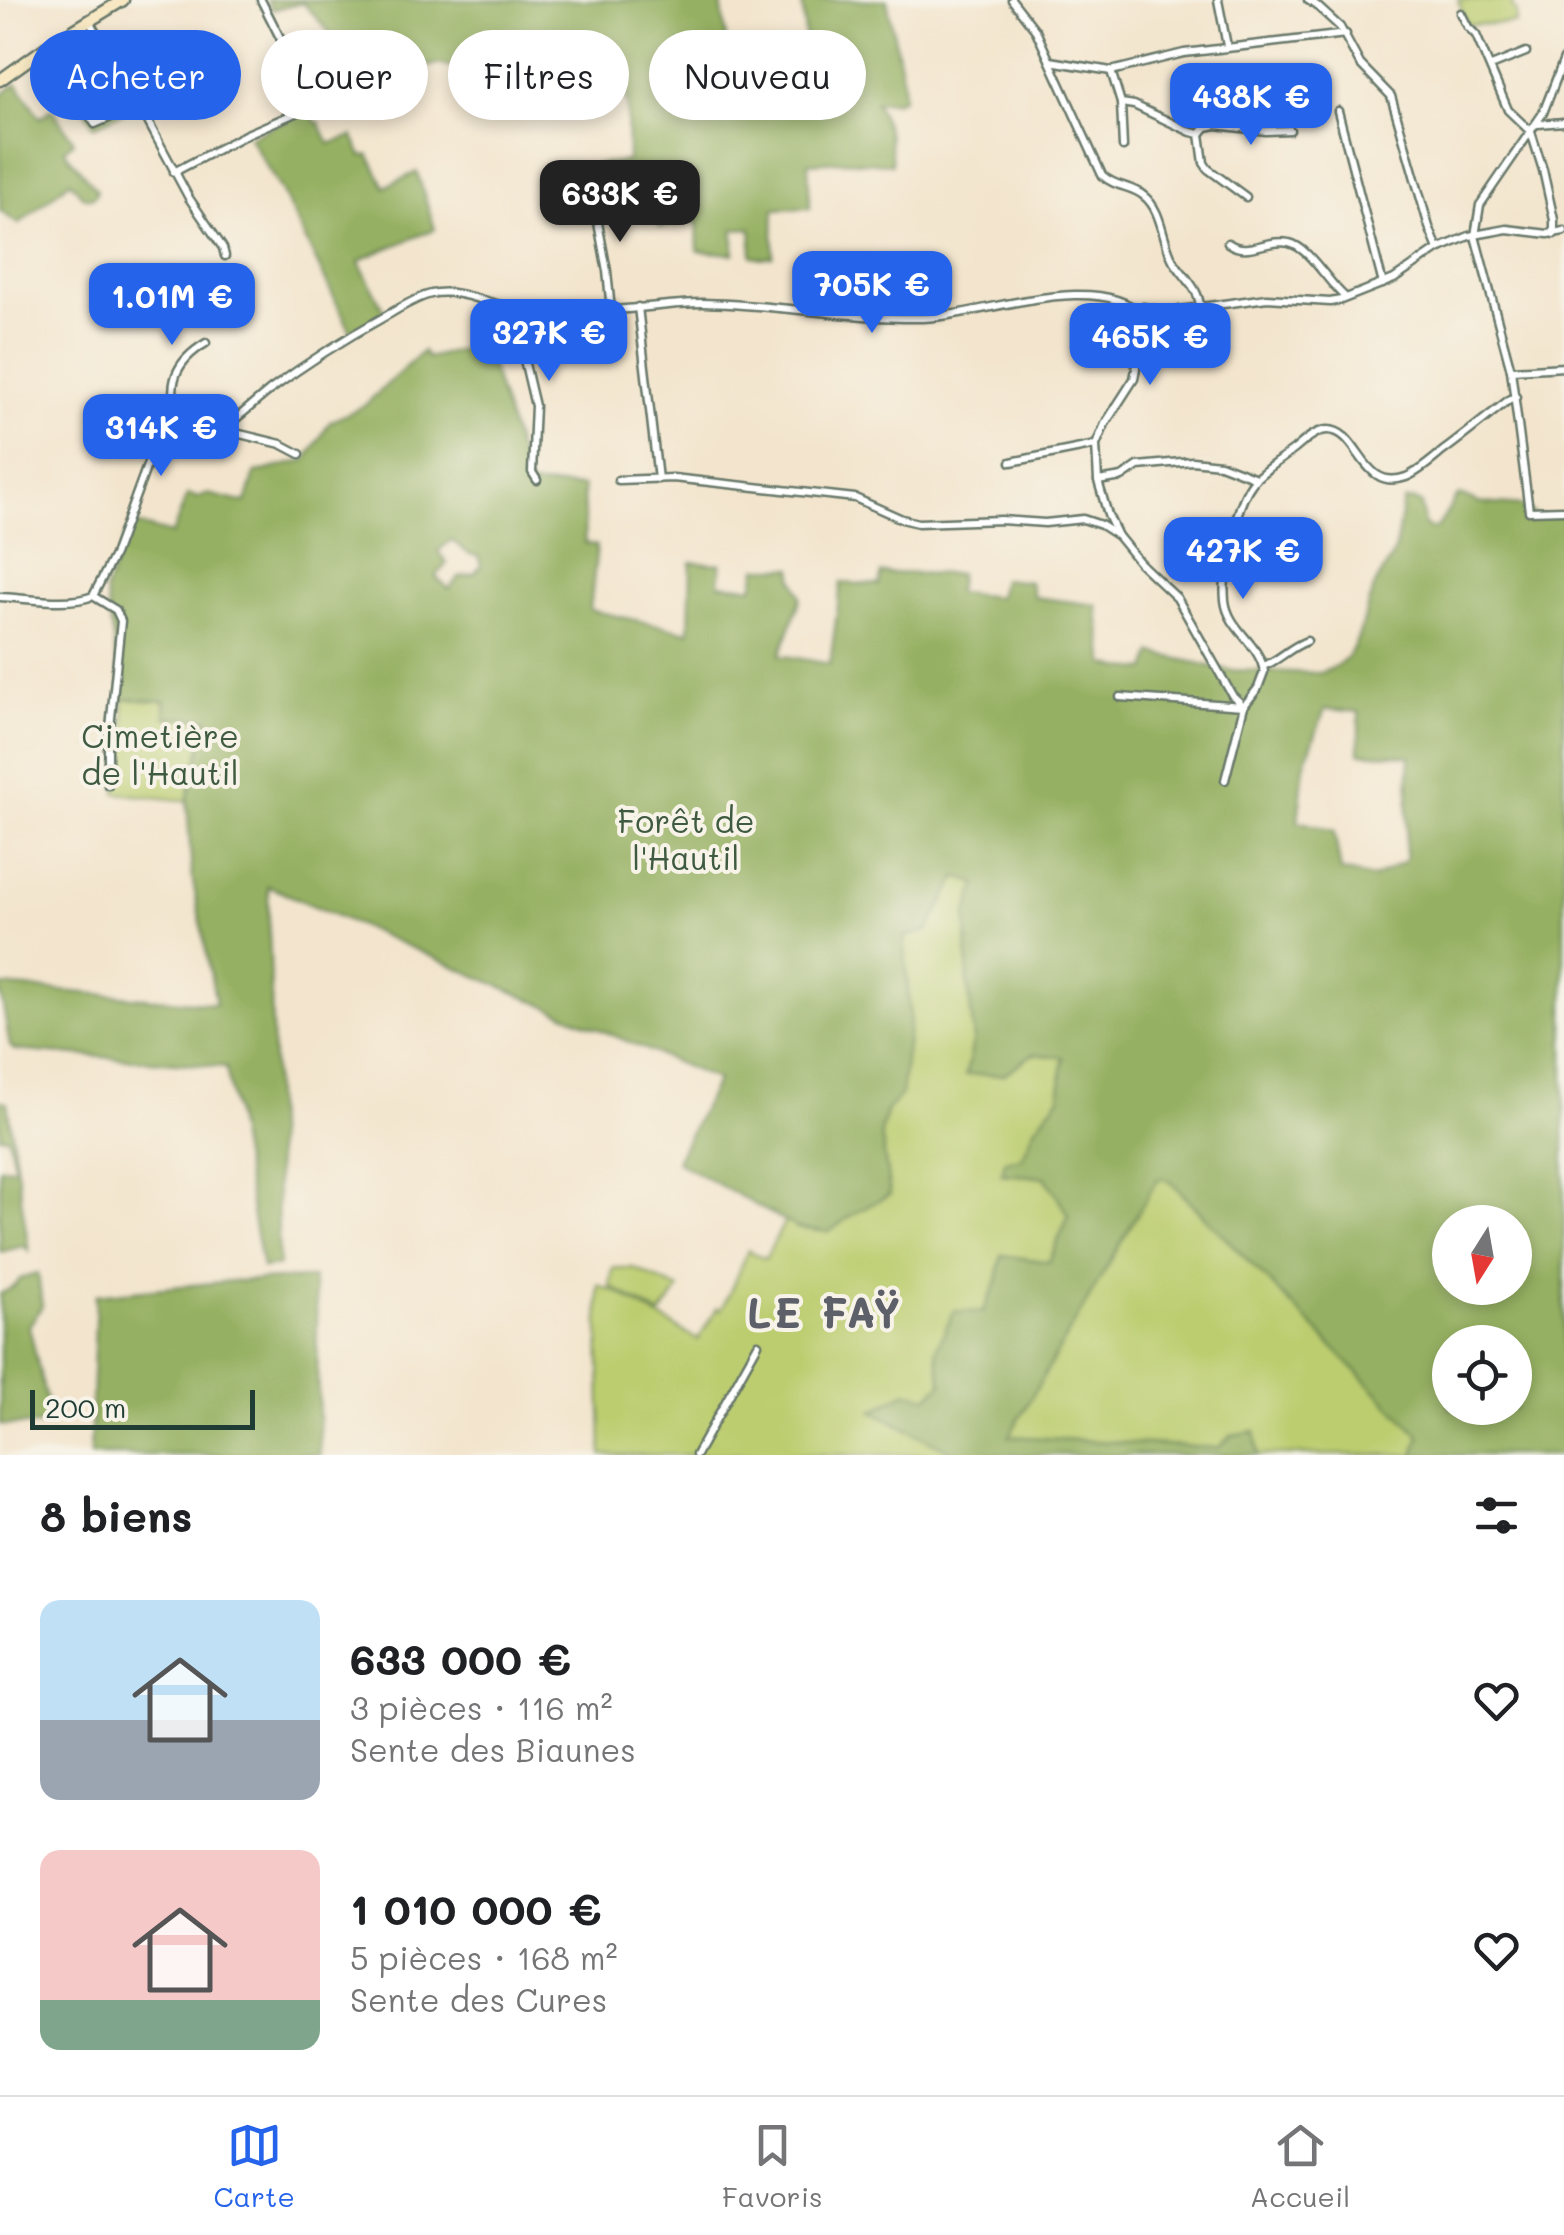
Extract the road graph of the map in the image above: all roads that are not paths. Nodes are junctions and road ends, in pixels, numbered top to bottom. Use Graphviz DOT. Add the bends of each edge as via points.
graph roads {
  1 [pos="123,0"];
  2 [pos="261,0"];
  3 [pos="1012,0"];
  4 [pos="1218,0"];
  5 [pos="1308,0"];
  6 [pos="1461,13"];
  7 [pos="90,21"];
  8 [pos="75,30"];
  9 [pos="95,30"];
  10 [pos="1346,34"];
  11 [pos="1228,46"];
  12 [pos="1526,52"];
  13 [pos="30,59"];
  14 [pos="1564,59"];
  15 [pos="1050,61"];
  16 [pos="1491,66"];
  17 [pos="1111,71"];
  18 [pos="0,80"];
  19 [pos="1121,103"];
  20 [pos="1338,111"];
  21 [pos="147,120"];
  22 [pos="1564,122"];
  23 [pos="1536,124"];
  24 [pos="1290,130"];
  25 [pos="1530,132"];
  26 [pos="1200,134"];
  27 [pos="1123,147"];
  28 [pos="174,172"];
  29 [pos="591,185"];
  30 [pos="1246,197"];
  31 [pos="1564,232"];
  32 [pos="1554,234"];
  33 [pos="1475,236"];
  34 [pos="1228,244"];
  35 [pos="1438,249"];
  36 [pos="226,256"];
  37 [pos="1383,284"];
  38 [pos="1346,298"];
  39 [pos="504,307"];
  40 [pos="638,307"];
  41 [pos="1200,308"];
  42 [pos="611,310"];
  43 [pos="1139,310"];
  44 [pos="206,343"];
  45 [pos="1564,367"];
  46 [pos="1512,370"];
  47 [pos="1516,396"];
  48 [pos="178,419"];
  49 [pos="222,430"];
  50 [pos="1096,445"];
  51 [pos="300,454"];
  52 [pos="1011,462"];
  53 [pos="1256,478"];
  54 [pos="658,479"];
  55 [pos="537,480"];
  56 [pos="618,480"];
  57 [pos="1098,481"];
  58 [pos="1564,510"];
  59 [pos="1118,536"];
  60 [pos="93,596"];
  61 [pos="0,597"];
  62 [pos="1307,641"];
  63 [pos="1263,666"];
  64 [pos="1120,697"];
  65 [pos="1244,706"];
  66 [pos="1225,780"];
  67 [pos="108,784"];
  68 [pos="758,1344"];
  69 [pos="696,1455"];
  1 -- 7 [label="main road"];
  2 -- 28 [label="street" via="314,105"];
  3 -- 15 [label="street"];
  4 -- 11 [label="street"];
  5 -- 10 [label="street"];
  6 -- 16 [label="street"];
  7 -- 8 [label="main road"];
  7 -- 9 [label="street"];
  10 -- 11 [label="street"];
  10 -- 35 [label="street" via="1360,64 1391,96"];
  11 -- 17 [label="street"];
  12 -- 16 [label="street"];
  13 -- 18 [label="main road"];
  14 -- 23 [label="street"];
  15 -- 17 [label="street"];
  15 -- 41 [label="street" via="1102,175 1145,196 1156,210 1167,248"];
  16 -- 25 [label="street" via="1508,110"];
  17 -- 19 [label="street"];
  19 -- 26 [label="street"];
  19 -- 27 [label="street"];
  20 -- 37 [label="street"];
  21 -- 28 [label="street"];
  22 -- 23 [label="street"];
  23 -- 25 [label="street"];
  24 -- 26 [label="street" via="1216,124"];
  25 -- 32 [label="street"];
  25 -- 33 [label="street" via="1480,206"];
  26 -- 30 [label="street" via="1204,163"];
  28 -- 36 [label="street"];
  29 -- 42 [label="street"];
  31 -- 32 [label="street"];
  32 -- 33 [label="street" via="1506,229"];
  33 -- 35 [label="street"];
  33 -- 46 [label="street"];
  34 -- 38 [label="street" via="1293,244"];
  35 -- 37 [label="street"];
  37 -- 38 [label="street"];
  38 -- 41 [label="street" via="1267,298"];
  39 -- 42 [label="street"];
  39 -- 49 [label="street" via="442,292 410,302 315,359"];
  39 -- 55 [label="street" via="535,406"];
  40 -- 42 [label="street"];
  40 -- 43 [label="street" via="702,303 931,317 1080,294"];
  40 -- 54 [label="street"];
  41 -- 43 [label="street" via="1143,315"];
  43 -- 50 [label="street" via="1134,379"];
  44 -- 48 [label="street" via="171,383"];
  45 -- 46 [label="street"];
  46 -- 47 [label="street"];
  47 -- 53 [label="street" via="1406,477 1380,478 1332,430 1318,432"];
  47 -- 58 [label="street" via="1529,511"];
  48 -- 49 [label="street"];
  48 -- 60 [label="street" via="156,442"];
  49 -- 51 [label="street"];
  50 -- 52 [label="street"];
  50 -- 57 [label="street"];
  53 -- 57 [label="street" via="1202,460 1138,466"];
  53 -- 63 [label="street" via="1235,524 1225,604"];
  54 -- 56 [label="street"];
  54 -- 59 [label="street" via="855,498 918,522 1084,519"];
  57 -- 59 [label="street"];
  59 -- 65 [label="street" via="1177,598"];
  60 -- 61 [label="street"];
  60 -- 67 [label="street" via="122,621"];
  62 -- 63 [label="street"];
  63 -- 65 [label="street"];
  64 -- 65 [label="street"];
  65 -- 66 [label="street"];
  68 -- 69 [label="street"];
}
